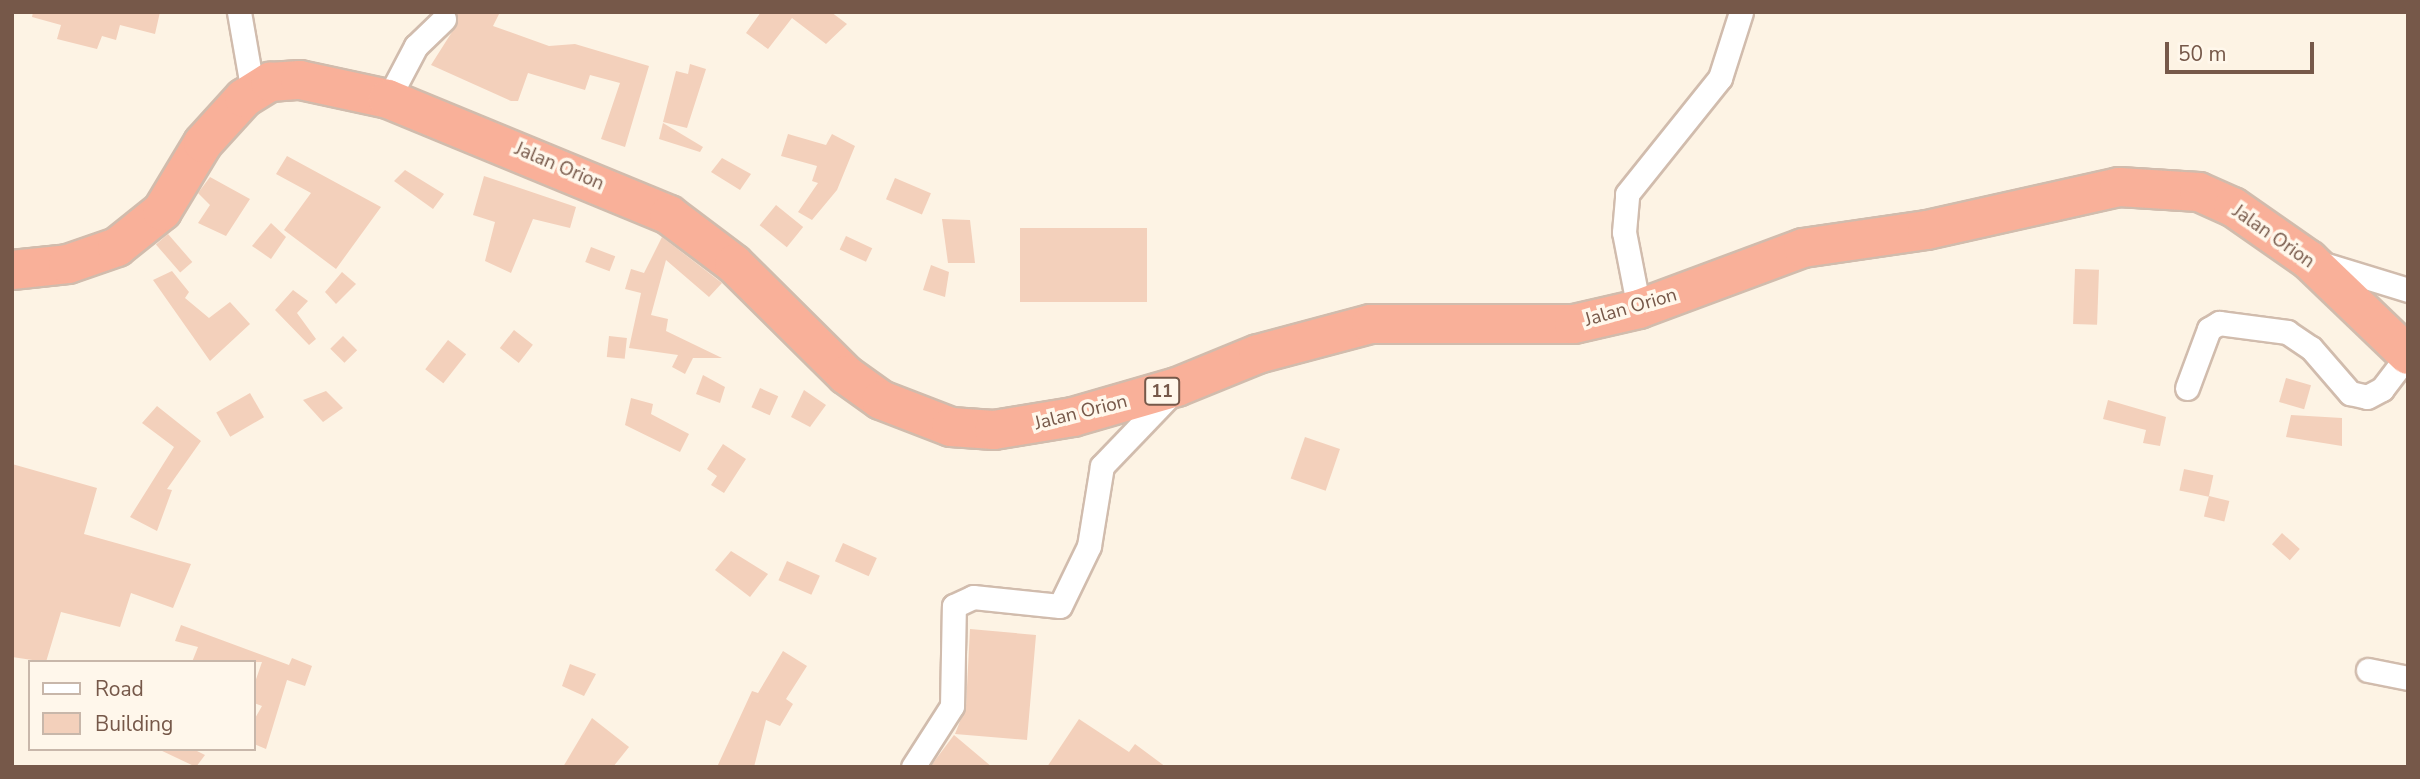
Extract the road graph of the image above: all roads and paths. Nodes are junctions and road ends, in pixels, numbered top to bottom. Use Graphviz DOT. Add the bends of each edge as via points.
graph roads {
  1 [pos="239,12"];
  2 [pos="1741,12"];
  3 [pos="444,19"];
  4 [pos="253,92"];
  5 [pos="388,99"];
  6 [pos="2309,260"];
  7 [pos="12,270"];
  8 [pos="2408,290"];
  9 [pos="1639,309"];
  10 [pos="2408,355"];
  11 [pos="1177,387"];
  12 [pos="2187,388"];
  13 [pos="2368,670"];
  14 [pos="2408,678"];
  15 [pos="913,767"];
  1 -- 4 [label="street"];
  2 -- 9 [label="street" via="1720,78 1627,194 1624,232"];
  3 -- 5 [label="street" via="416,46"];
  4 -- 5 [label="highway, Jalan Orion / 11" via="270,82 300,80"];
  4 -- 7 [label="highway, Jalan Orion / 11" via="203,143 182,183 147,226 92,257"];
  5 -- 11 [label="highway, Jalan Orion / 11" via="669,215 734,264 846,375 914,414 951,427 1030,426"];
  6 -- 8 [label="street"];
  6 -- 9 [label="highway, Jalan Orion / 11" via="2266,227 2199,192 2119,187 1927,230 1803,248"];
  6 -- 10 [label="highway, Jalan Orion / 11"];
  9 -- 11 [label="highway, Jalan Orion / 11" via="1527,327 1371,324 1258,354"];
  10 -- 12 [label="street" via="2382,388 2367,397 2350,393 2311,348 2287,332 2219,323 2209,329"];
  11 -- 15 [label="street" via="1102,466 1089,546 1060,606 972,597 954,606 952,706"];
  13 -- 14 [label="street"];
}
